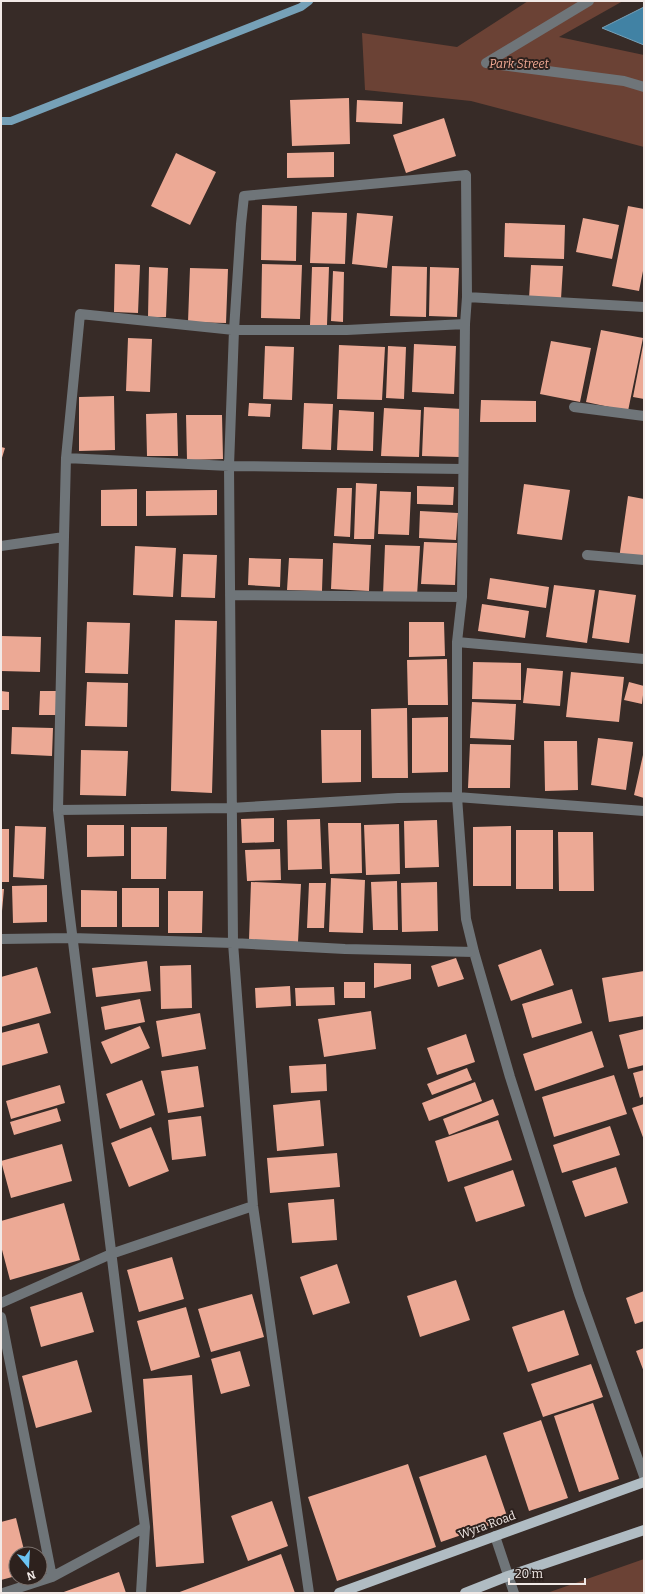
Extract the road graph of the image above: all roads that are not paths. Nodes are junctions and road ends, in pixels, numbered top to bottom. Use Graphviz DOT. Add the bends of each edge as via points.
graph roads {
  1 [pos="589,1"];
  2 [pos="644,87"];
  3 [pos="467,297"];
  4 [pos="644,307"];
  5 [pos="465,324"];
  6 [pos="234,330"];
  7 [pos="574,407"];
  8 [pos="644,416"];
  9 [pos="66,458"];
  10 [pos="229,466"];
  11 [pos="463,469"];
  12 [pos="64,537"];
  13 [pos="1,546"];
  14 [pos="586,555"];
  15 [pos="644,560"];
  16 [pos="230,595"];
  17 [pos="462,597"];
  18 [pos="457,642"];
  19 [pos="644,659"];
  20 [pos="458,797"];
  21 [pos="231,808"];
  22 [pos="58,810"];
  23 [pos="644,811"];
  24 [pos="72,938"];
  25 [pos="1,939"];
  26 [pos="233,943"];
  27 [pos="474,952"];
  28 [pos="252,1206"];
  29 [pos="111,1254"];
  30 [pos="1,1303"];
  31 [pos="1,1317"];
  32 [pos="644,1476"];
  33 [pos="644,1482"];
  34 [pos="145,1527"];
  35 [pos="644,1530"];
  36 [pos="495,1536"];
  37 [pos="508,1576"];
  38 [pos="52,1577"];
  39 [pos="3,1593"];
  40 [pos="142,1593"];
  41 [pos="308,1593"];
  42 [pos="339,1593"];
  43 [pos="465,1593"];
  44 [pos="514,1593"];
  1 -- 2 [label="street" via="486,63 624,81"];
  3 -- 4 [label="street"];
  3 -- 5 [label="street"];
  3 -- 6 [label="street" via="466,175 244,196"];
  5 -- 6 [label="street" via="347,330"];
  5 -- 11 [label="street"];
  6 -- 9 [label="street" via="80,314"];
  6 -- 10 [label="street"];
  7 -- 8 [label="street"];
  9 -- 10 [label="street"];
  9 -- 12 [label="street"];
  10 -- 11 [label="street"];
  10 -- 16 [label="street"];
  11 -- 17 [label="street"];
  12 -- 13 [label="street"];
  12 -- 22 [label="street"];
  14 -- 15 [label="street"];
  16 -- 17 [label="street"];
  16 -- 21 [label="street"];
  17 -- 18 [label="street"];
  18 -- 19 [label="street"];
  18 -- 20 [label="street"];
  20 -- 21 [label="street"];
  20 -- 23 [label="street"];
  20 -- 27 [label="street" via="466,919"];
  21 -- 22 [label="street"];
  21 -- 26 [label="street"];
  22 -- 24 [label="street"];
  24 -- 25 [label="street"];
  24 -- 26 [label="street"];
  24 -- 29 [label="street"];
  26 -- 27 [label="street"];
  26 -- 28 [label="street"];
  27 -- 32 [label="street" via="510,1077 579,1294"];
  28 -- 29 [label="street"];
  28 -- 41 [label="street"];
  29 -- 30 [label="street"];
  29 -- 34 [label="street"];
  31 -- 38 [label="street"];
  33 -- 36 [label="main road, Wyra Road"];
  34 -- 38 [label="street"];
  34 -- 40 [label="street"];
  35 -- 37 [label="main road"];
  36 -- 37 [label="street"];
  36 -- 42 [label="main road, Wyra Road"];
  37 -- 43 [label="main road"];
  37 -- 44 [label="street"];
  38 -- 39 [label="street"];
}
